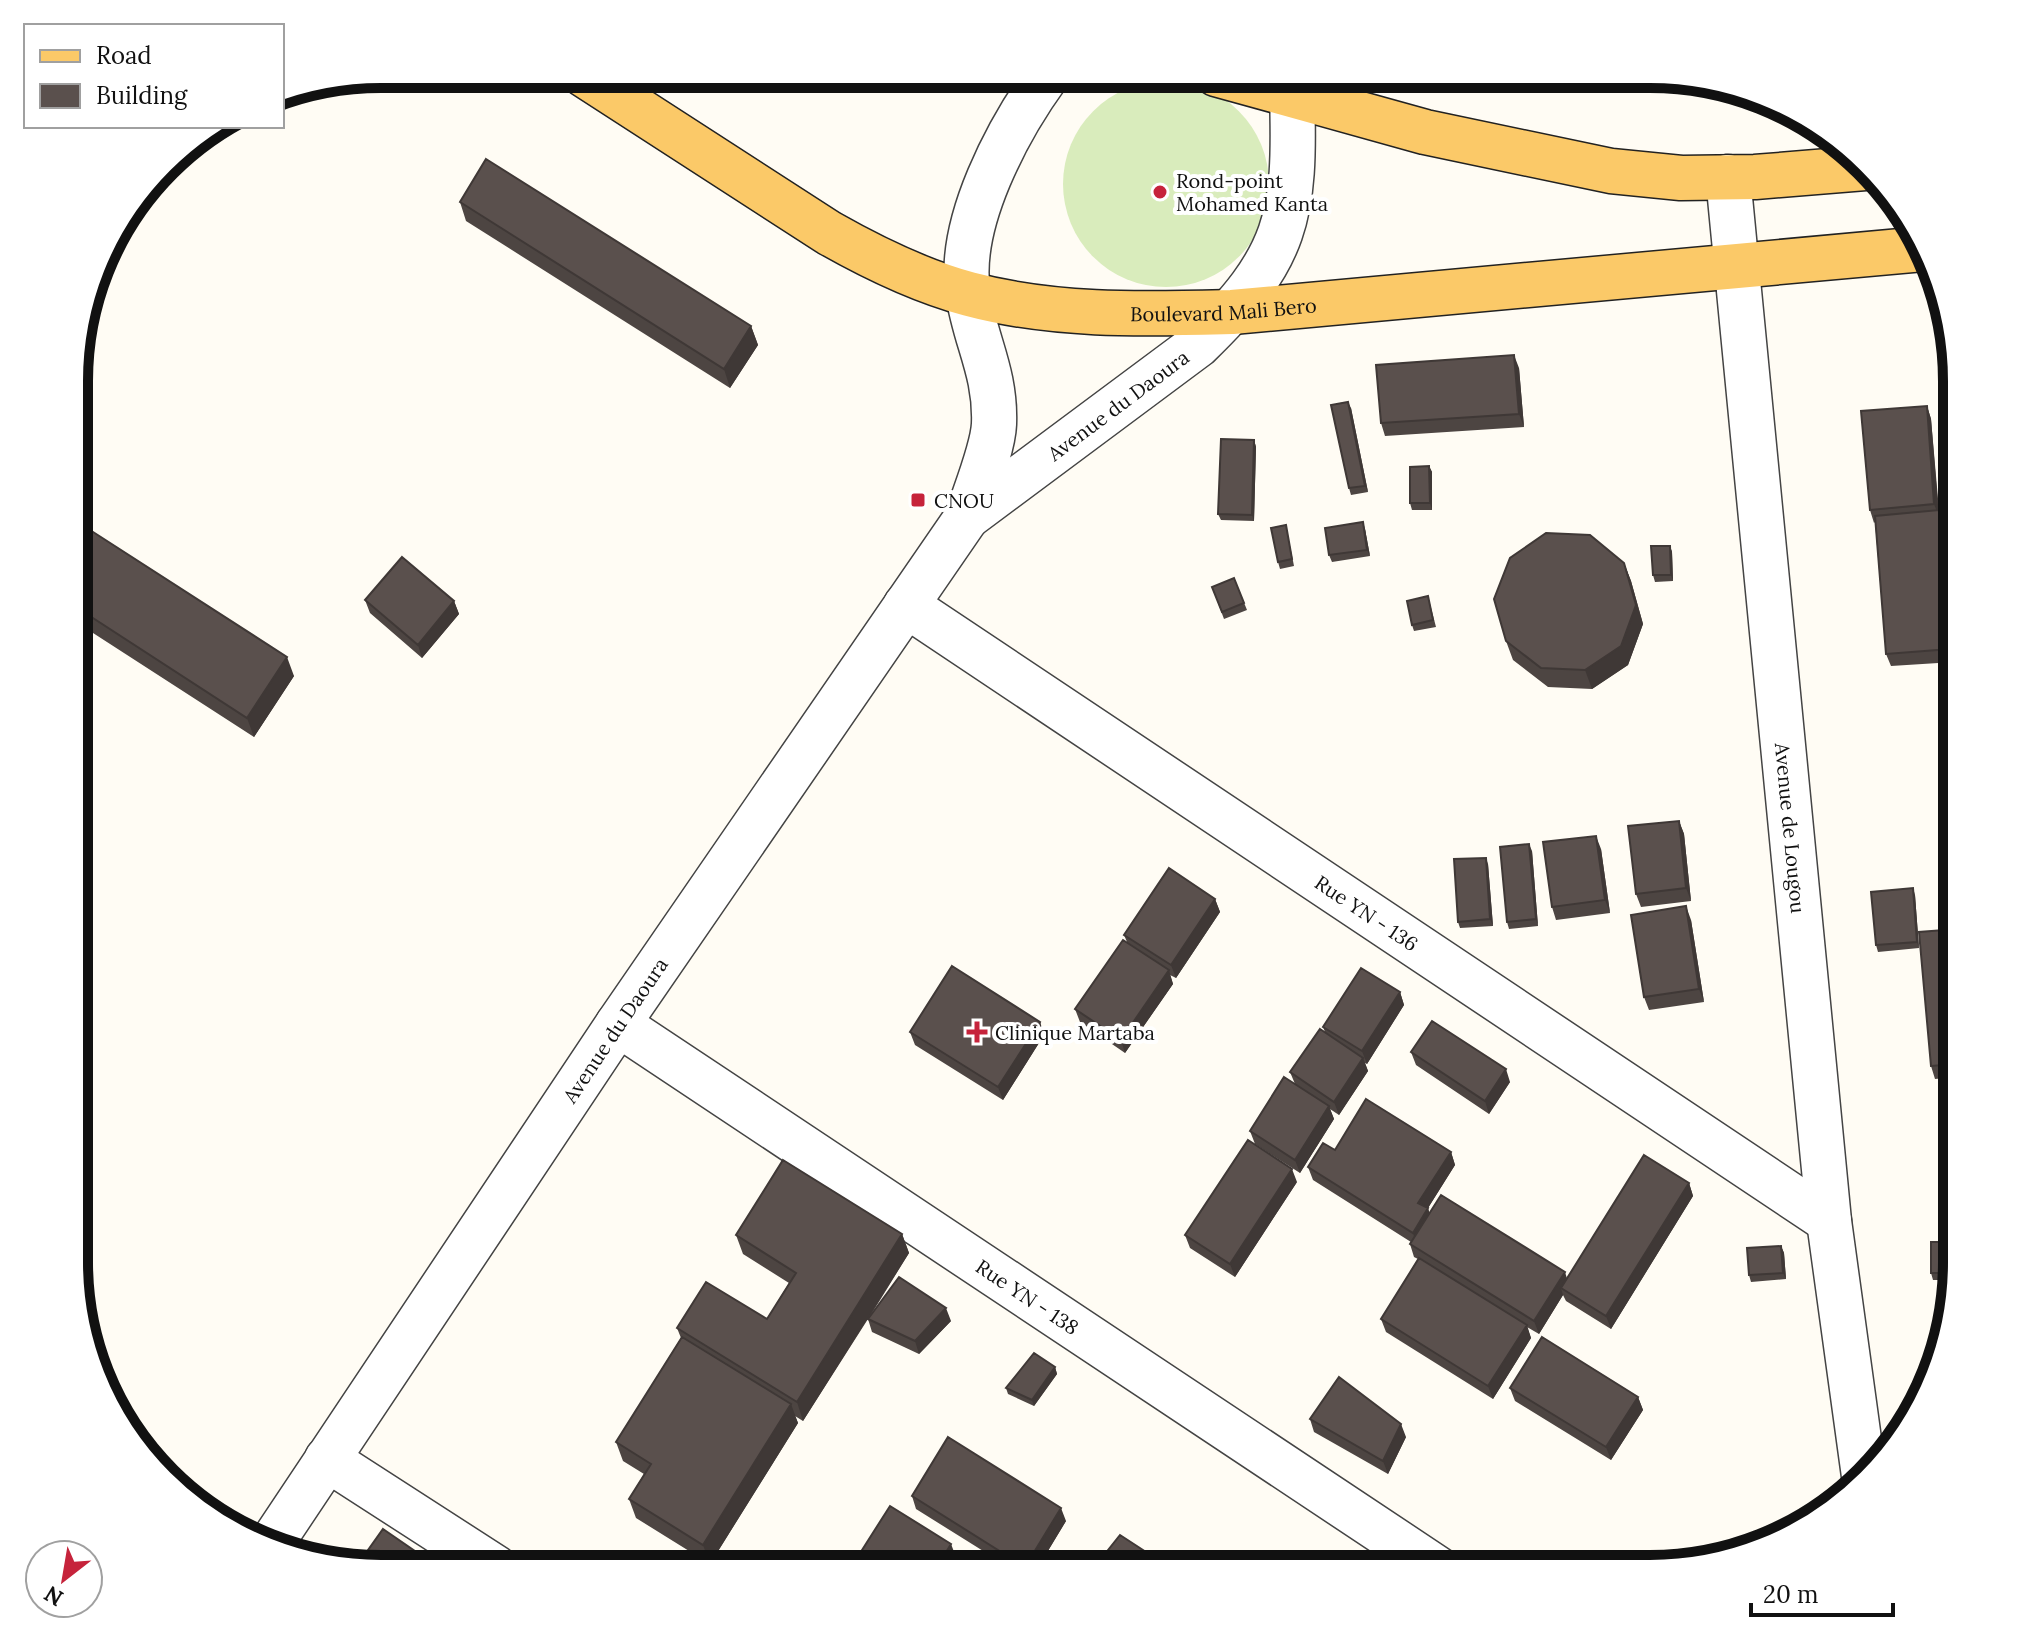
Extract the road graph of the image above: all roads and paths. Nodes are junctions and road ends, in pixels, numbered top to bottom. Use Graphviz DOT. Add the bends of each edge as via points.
graph roads {
  1 [pos="605,88"];
  2 [pos="1038,88"];
  3 [pos="1269,88"];
  4 [pos="1292,94"];
  5 [pos="1851,169"];
  6 [pos="1728,177"];
  7 [pos="1912,250"];
  8 [pos="1736,268"];
  9 [pos="968,294"];
  10 [pos="1232,312"];
  11 [pos="967,517"];
  12 [pos="906,605"];
  13 [pos="618,1024"];
  14 [pos="1829,1221"];
  15 [pos="327,1459"];
  16 [pos="1862,1463"];
  17 [pos="277,1536"];
  18 [pos="476,1555"];
  19 [pos="1417,1555"];
  1 -- 9 [label="main road, Boulevard Mali Bero" via="829,233 895,267"];
  2 -- 9 [label="street, Avenue du Daoura" via="1017,119 986,187 969,249"];
  3 -- 4 [label="main road"];
  4 -- 6 [label="main road" via="1410,128 1572,164 1668,177"];
  4 -- 10 [label="street, Avenue du Daoura" via="1294,155 1286,219 1261,274"];
  5 -- 6 [label="main road"];
  6 -- 8 [label="street, Avenue de Lougou"];
  7 -- 8 [label="main road, Boulevard Mali Bero"];
  8 -- 10 [label="main road, Boulevard Mali Bero"];
  8 -- 14 [label="street, Avenue de Lougou"];
  9 -- 10 [label="main road, Boulevard Mali Bero" via="1065,310"];
  9 -- 11 [label="street, Avenue du Daoura" via="994,391 994,429"];
  10 -- 11 [label="street, Avenue du Daoura" via="1198,345"];
  11 -- 12 [label="street, Avenue du Daoura"];
  12 -- 13 [label="street, Avenue du Daoura"];
  12 -- 14 [label="street, Rue YN - 136"];
  13 -- 15 [label="street, Avenue du Daoura"];
  13 -- 19 [label="street, Rue YN - 138"];
  14 -- 16 [label="street, Avenue de Lougou"];
  15 -- 17 [label="street, Avenue du Daoura"];
  15 -- 18 [label="street"];
}
